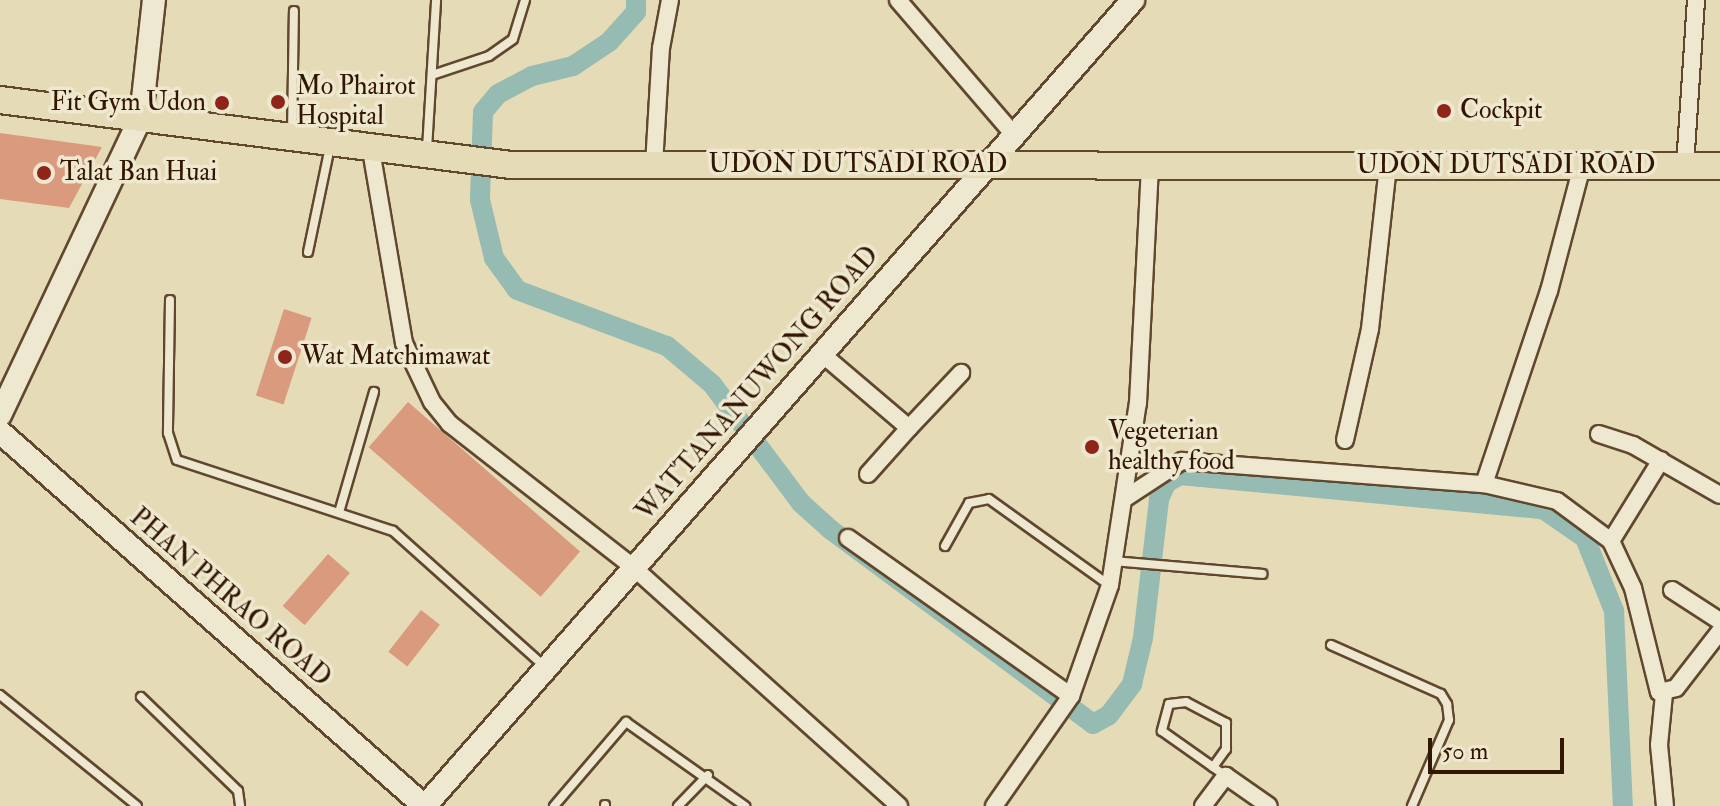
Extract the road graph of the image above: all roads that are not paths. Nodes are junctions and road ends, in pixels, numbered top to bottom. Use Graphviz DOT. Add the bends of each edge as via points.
graph roads {
  1 [pos="154,0"];
  2 [pos="436,0"];
  3 [pos="525,0"];
  4 [pos="670,0"];
  5 [pos="898,0"];
  6 [pos="1133,0"];
  7 [pos="1696,0"];
  8 [pos="294,11"];
  9 [pos="432,75"];
  10 [pos="0,100"];
  11 [pos="141,117"];
  12 [pos="1014,135"];
  13 [pos="292,138"];
  14 [pos="330,144"];
  15 [pos="371,150"];
  16 [pos="427,158"];
  17 [pos="654,165"];
  18 [pos="986,165"];
  19 [pos="1150,166"];
  20 [pos="1388,166"];
  21 [pos="1582,166"];
  22 [pos="1685,166"];
  23 [pos="1720,166"];
  24 [pos="308,252"];
  25 [pos="170,300"];
  26 [pos="822,354"];
  27 [pos="961,373"];
  28 [pos="374,392"];
  29 [pos="0,415"];
  30 [pos="909,428"];
  31 [pos="0,432"];
  32 [pos="1599,434"];
  33 [pos="1345,440"];
  34 [pos="1661,460"];
  35 [pos="868,474"];
  36 [pos="1484,484"];
  37 [pos="1720,495"];
  38 [pos="1127,497"];
  39 [pos="340,509"];
  40 [pos="848,538"];
  41 [pos="1611,541"];
  42 [pos="945,546"];
  43 [pos="1114,561"];
  44 [pos="634,568"];
  45 [pos="1262,574"];
  46 [pos="1110,585"];
  47 [pos="1672,590"];
  48 [pos="1720,621"];
  49 [pos="1720,631"];
  50 [pos="1331,645"];
  51 [pos="546,668"];
  52 [pos="1664,694"];
  53 [pos="0,695"];
  54 [pos="1071,696"];
  55 [pos="141,697"];
  56 [pos="1220,771"];
  57 [pos="708,775"];
  58 [pos="137,806"];
  59 [pos="240,806"];
  60 [pos="425,806"];
  61 [pos="554,806"];
  62 [pos="678,806"];
  63 [pos="745,806"];
  64 [pos="899,806"];
  65 [pos="994,806"];
  66 [pos="1203,806"];
  67 [pos="1269,806"];
  68 [pos="1412,806"];
  69 [pos="1665,806"];
  1 -- 11 [label="street"];
  2 -- 9 [label="lane"];
  3 -- 9 [label="lane" via="513,39 489,56"];
  4 -- 17 [label="street"];
  5 -- 12 [label="street"];
  6 -- 12 [label="street, WATTANANUWONG ROAD"];
  7 -- 22 [label="street"];
  8 -- 13 [label="lane"];
  9 -- 16 [label="lane"];
  10 -- 11 [label="main road, UDON DUTSADI ROAD"];
  11 -- 13 [label="main road, UDON DUTSADI ROAD"];
  11 -- 29 [label="street"];
  12 -- 18 [label="street, WATTANANUWONG ROAD"];
  13 -- 14 [label="main road, UDON DUTSADI ROAD"];
  14 -- 15 [label="main road, UDON DUTSADI ROAD"];
  14 -- 24 [label="lane"];
  15 -- 16 [label="main road, UDON DUTSADI ROAD"];
  15 -- 44 [label="street" via="404,343 426,393 450,424"];
  16 -- 17 [label="main road, UDON DUTSADI ROAD" via="511,165"];
  17 -- 18 [label="main road, UDON DUTSADI ROAD"];
  18 -- 19 [label="main road, UDON DUTSADI ROAD"];
  18 -- 26 [label="street, WATTANANUWONG ROAD"];
  19 -- 20 [label="main road, UDON DUTSADI ROAD"];
  19 -- 38 [label="street"];
  20 -- 21 [label="main road, UDON DUTSADI ROAD"];
  20 -- 33 [label="street" via="1370,329"];
  21 -- 22 [label="main road, UDON DUTSADI ROAD"];
  21 -- 36 [label="street" via="1549,291"];
  22 -- 23 [label="main road, UDON DUTSADI ROAD"];
  25 -- 39 [label="lane" via="168,433 177,460"];
  26 -- 30 [label="street"];
  26 -- 44 [label="street, WATTANANUWONG ROAD"];
  27 -- 30 [label="street"];
  28 -- 39 [label="lane"];
  30 -- 35 [label="street"];
  31 -- 60 [label="street, PHAN PHRAO ROAD"];
  32 -- 34 [label="street"];
  34 -- 37 [label="street"];
  34 -- 41 [label="street"];
  36 -- 38 [label="street" via="1182,461"];
  36 -- 41 [label="street" via="1557,501"];
  38 -- 43 [label="street"];
  39 -- 51 [label="lane" via="407,541"];
  40 -- 54 [label="street"];
  41 -- 52 [label="street" via="1625,565 1656,685"];
  42 -- 46 [label="lane" via="969,503 989,499"];
  43 -- 45 [label="lane"];
  43 -- 46 [label="street"];
  44 -- 51 [label="street, WATTANANUWONG ROAD"];
  44 -- 64 [label="street"];
  46 -- 54 [label="street"];
  47 -- 48 [label="street"];
  49 -- 52 [label="street" via="1676,688"];
  50 -- 68 [label="lane" via="1441,694 1447,704 1449,720"];
  51 -- 60 [label="street, WATTANANUWONG ROAD"];
  52 -- 69 [label="street" via="1659,745"];
  53 -- 58 [label="lane"];
  54 -- 65 [label="street" via="1049,735"];
  55 -- 59 [label="lane" via="238,791"];
  56 -- 56 [label="lane" via="1162,731 1169,704 1186,702 1226,723"];
  56 -- 66 [label="street"];
  56 -- 67 [label="street"];
  57 -- 61 [label="lane" via="626,722"];
  57 -- 62 [label="lane"];
  57 -- 63 [label="lane"];
}
